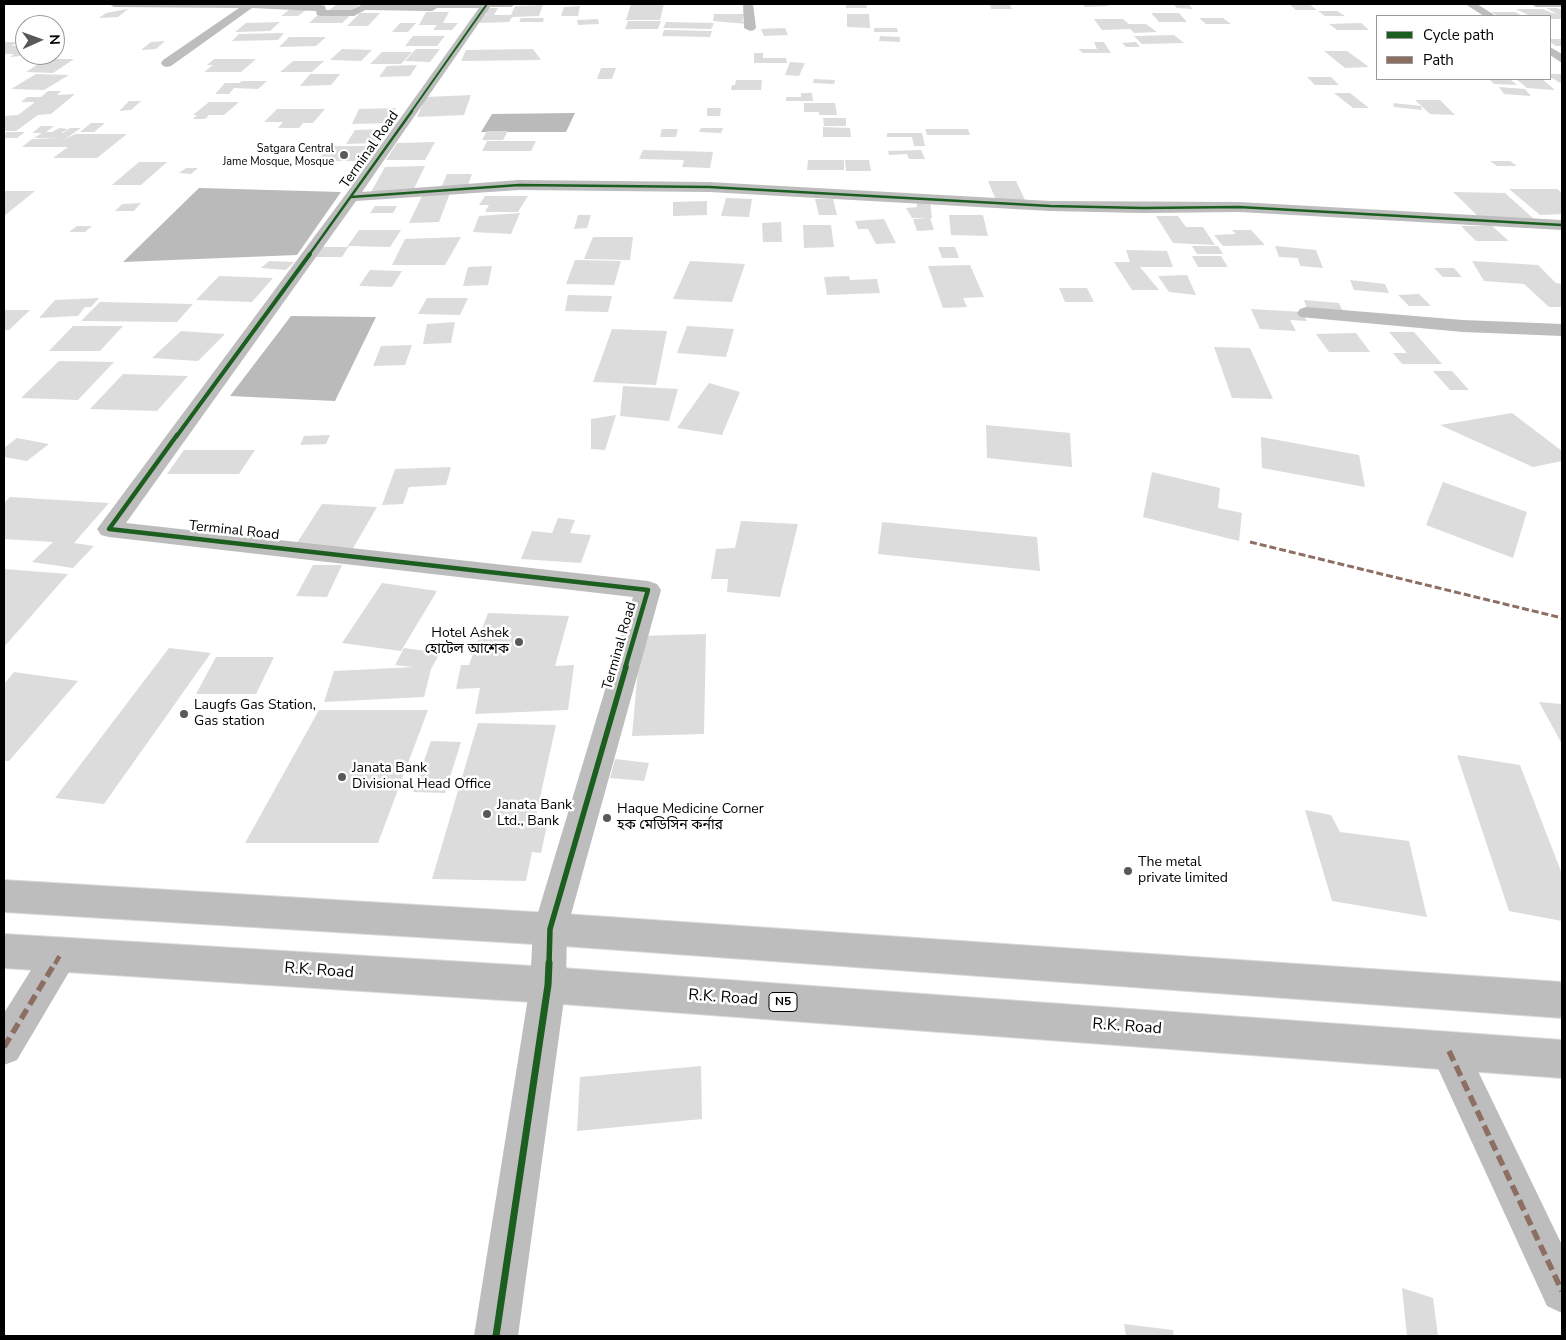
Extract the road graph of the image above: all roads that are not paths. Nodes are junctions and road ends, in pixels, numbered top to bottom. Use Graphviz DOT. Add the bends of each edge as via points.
graph roads {
  1 [pos="114,4"];
  2 [pos="486,4"];
  3 [pos="511,4"];
  4 [pos="748,4"];
  5 [pos="1470,4"];
  6 [pos="1490,4"];
  7 [pos="1536,4"];
  8 [pos="1562,4"];
  9 [pos="250,5"];
  10 [pos="1489,15"];
  11 [pos="750,28"];
  12 [pos="1551,50"];
  13 [pos="1562,59"];
  14 [pos="168,63"];
  15 [pos="351,197"];
  16 [pos="1562,226"];
  17 [pos="1306,313"];
  18 [pos="1562,330"];
  19 [pos="4,896"];
  20 [pos="550,929"];
  21 [pos="4,951"];
  22 [pos="60,955"];
  23 [pos="548,985"];
  24 [pos="1562,1000"];
  25 [pos="4,1047"];
  26 [pos="1449,1051"];
  27 [pos="1562,1059"];
  28 [pos="1562,1291"];
  29 [pos="496,1336"];
  1 -- 9 [label="main road"];
  2 -- 3 [label="main road"];
  2 -- 9 [label="main road" via="434,5 432,8 363,7 354,13"];
  2 -- 15 [label="main road, Terminal Road"];
  4 -- 11 [label="main road"];
  5 -- 6 [label="main road"];
  5 -- 10 [label="main road"];
  7 -- 8 [label="main road"];
  9 -- 14 [label="main road"];
  12 -- 13 [label="main road"];
  15 -- 16 [label="main road" via="518,184 710,187 1050,206 1238,206"];
  15 -- 20 [label="main road, Terminal Road" via="109,528 648,590"];
  17 -- 18 [label="main road" via="1463,326"];
  19 -- 20 [label="main road"];
  20 -- 23 [label="main road"];
  20 -- 24 [label="main road"];
  21 -- 22 [label="main road, R.K. Road / N5"];
  22 -- 23 [label="main road, R.K. Road / N5"];
  22 -- 25 [label="main road"];
  23 -- 26 [label="main road, R.K. Road / N5"];
  23 -- 29 [label="main road"];
  26 -- 27 [label="main road, R.K. Road / N5"];
  26 -- 28 [label="main road"];
}
